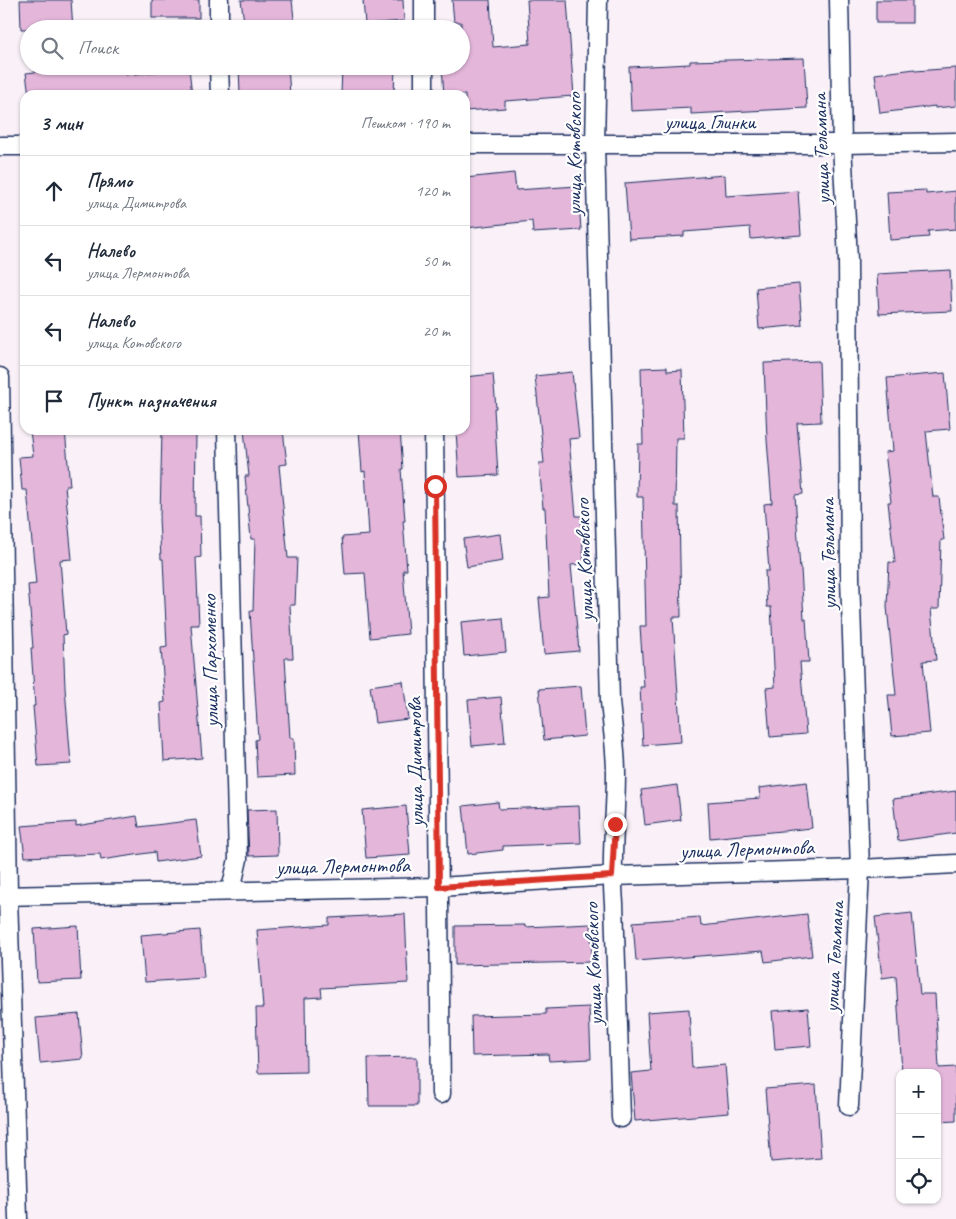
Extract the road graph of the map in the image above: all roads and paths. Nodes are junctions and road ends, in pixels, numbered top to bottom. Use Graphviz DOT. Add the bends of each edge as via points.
graph roads {
  1 [pos="219,0"];
  2 [pos="424,0"];
  3 [pos="598,0"];
  4 [pos="839,0"];
  5 [pos="219,20"];
  6 [pos="424,20"];
  7 [pos="220,75"];
  8 [pos="424,75"];
  9 [pos="220,90"];
  10 [pos="424,90"];
  11 [pos="956,142"];
  12 [pos="470,144"];
  13 [pos="842,144"];
  14 [pos="595,145"];
  15 [pos="0,146"];
  16 [pos="20,146"];
  17 [pos="0,377"];
  18 [pos="227,435"];
  19 [pos="434,435"];
  20 [pos="956,864"];
  21 [pos="860,869"];
  22 [pos="612,876"];
  23 [pos="439,887"];
  24 [pos="232,890"];
  25 [pos="4,896"];
  26 [pos="441,1094"];
  27 [pos="849,1106"];
  28 [pos="621,1118"];
  29 [pos="18,1219"];
  1 -- 5 [label="street"];
  2 -- 6 [label="street"];
  3 -- 14 [label="street, улица Котовского"];
  4 -- 13 [label="street, улица Тельмана"];
  7 -- 9 [label="street"];
  8 -- 10 [label="street"];
  11 -- 13 [label="street, улица Глинки"];
  12 -- 14 [label="street, улица Глинки"];
  13 -- 14 [label="street, улица Глинки"];
  13 -- 21 [label="street, улица Тельмана" via="848,260 850,577"];
  14 -- 22 [label="street, улица Котовского" via="610,701 616,770"];
  15 -- 16 [label="street"];
  17 -- 25 [label="street"];
  18 -- 24 [label="street, улица Пархоменко" via="238,859"];
  19 -- 23 [label="street, улица Димитрова"];
  20 -- 21 [label="street, улица Лермонтова"];
  21 -- 22 [label="street, улица Лермонтова"];
  21 -- 27 [label="street, улица Тельмана"];
  22 -- 23 [label="street, улица Лермонтова"];
  22 -- 28 [label="street, улица Котовского"];
  23 -- 24 [label="street, улица Лермонтова"];
  23 -- 26 [label="street, улица Димитрова"];
  24 -- 25 [label="street, улица Лермонтова"];
  25 -- 29 [label="street"];
}
